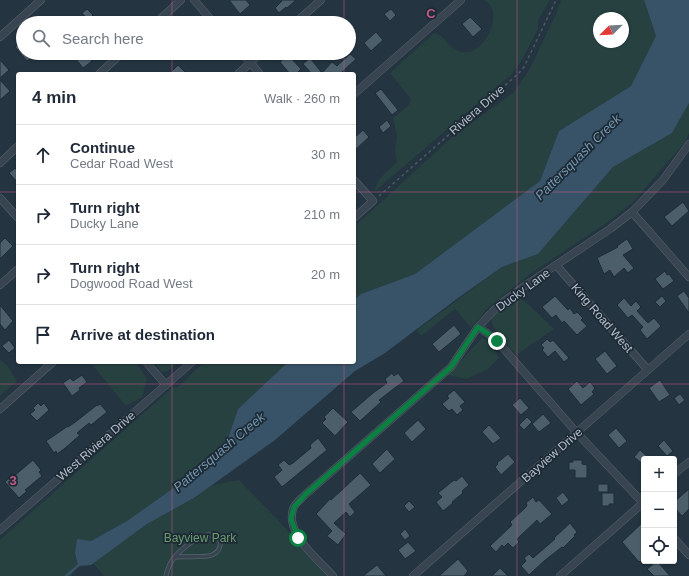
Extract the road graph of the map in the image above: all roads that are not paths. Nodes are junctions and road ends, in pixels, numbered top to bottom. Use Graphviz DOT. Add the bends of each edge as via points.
graph roads {
  1 [pos="41,0"];
  2 [pos="181,0"];
  3 [pos="194,0"];
  4 [pos="321,0"];
  5 [pos="461,0"];
  6 [pos="23,16"];
  7 [pos="164,16"];
  8 [pos="208,16"];
  9 [pos="303,16"];
  10 [pos="16,23"];
  11 [pos="0,37"];
  12 [pos="114,60"];
  13 [pos="248,60"];
  14 [pos="253,60"];
  15 [pos="250,63"];
  16 [pos="101,72"];
  17 [pos="240,72"];
  18 [pos="258,72"];
  19 [pos="356,92"];
  20 [pos="689,144"];
  21 [pos="16,148"];
  22 [pos="0,162"];
  23 [pos="356,182"];
  24 [pos="0,198"];
  25 [pos="632,212"];
  26 [pos="16,216"];
  27 [pos="356,216"];
  28 [pos="556,265"];
  29 [pos="16,271"];
  30 [pos="689,277"];
  31 [pos="0,285"];
  32 [pos="478,327"];
  33 [pos="689,334"];
  34 [pos="51,364"];
  35 [pos="148,364"];
  36 [pos="190,364"];
  37 [pos="648,370"];
  38 [pos="166,385"];
  39 [pos="0,409"];
  40 [pos="577,433"];
  41 [pos="689,462"];
  42 [pos="677,472"];
  43 [pos="641,500"];
  44 [pos="641,506"];
  45 [pos="0,530"];
  46 [pos="677,541"];
  47 [pos="689,555"];
  48 [pos="175,557"];
  49 [pos="166,576"];
  50 [pos="333,576"];
  51 [pos="413,576"];
  52 [pos="560,576"];
  1 -- 6 [label="street"];
  2 -- 7 [label="street"];
  3 -- 8 [label="street"];
  4 -- 9 [label="street"];
  5 -- 19 [label="street"];
  10 -- 11 [label="street"];
  12 -- 16 [label="street"];
  13 -- 15 [label="street"];
  14 -- 15 [label="street"];
  15 -- 17 [label="street"];
  15 -- 18 [label="street"];
  20 -- 25 [label="street" via="663,180"];
  21 -- 22 [label="street"];
  23 -- 27 [label="street" via="373,201"];
  24 -- 26 [label="street"];
  25 -- 28 [label="street"];
  25 -- 30 [label="street"];
  28 -- 32 [label="street, Ducky Lane" via="499,305"];
  28 -- 37 [label="street, King Road West"];
  29 -- 31 [label="street"];
  32 -- 40 [label="street" via="497,341"];
  32 -- 50 [label="street, Ducky Lane" via="451,367 294,507 291,519 298,538"];
  33 -- 37 [label="street, Bayview Drive"];
  34 -- 39 [label="street"];
  35 -- 38 [label="street"];
  36 -- 38 [label="street, West Riviera Drive"];
  37 -- 40 [label="street, Bayview Drive"];
  38 -- 45 [label="street, West Riviera Drive"];
  40 -- 43 [label="street"];
  40 -- 51 [label="street, Bayview Drive"];
  41 -- 42 [label="street"];
  44 -- 52 [label="street"];
  46 -- 47 [label="street"];
  48 -- 48 [label="lane" via="212,556 217,552 220,541 212,535 204,536 196,539"];
  48 -- 49 [label="lane"];
}
